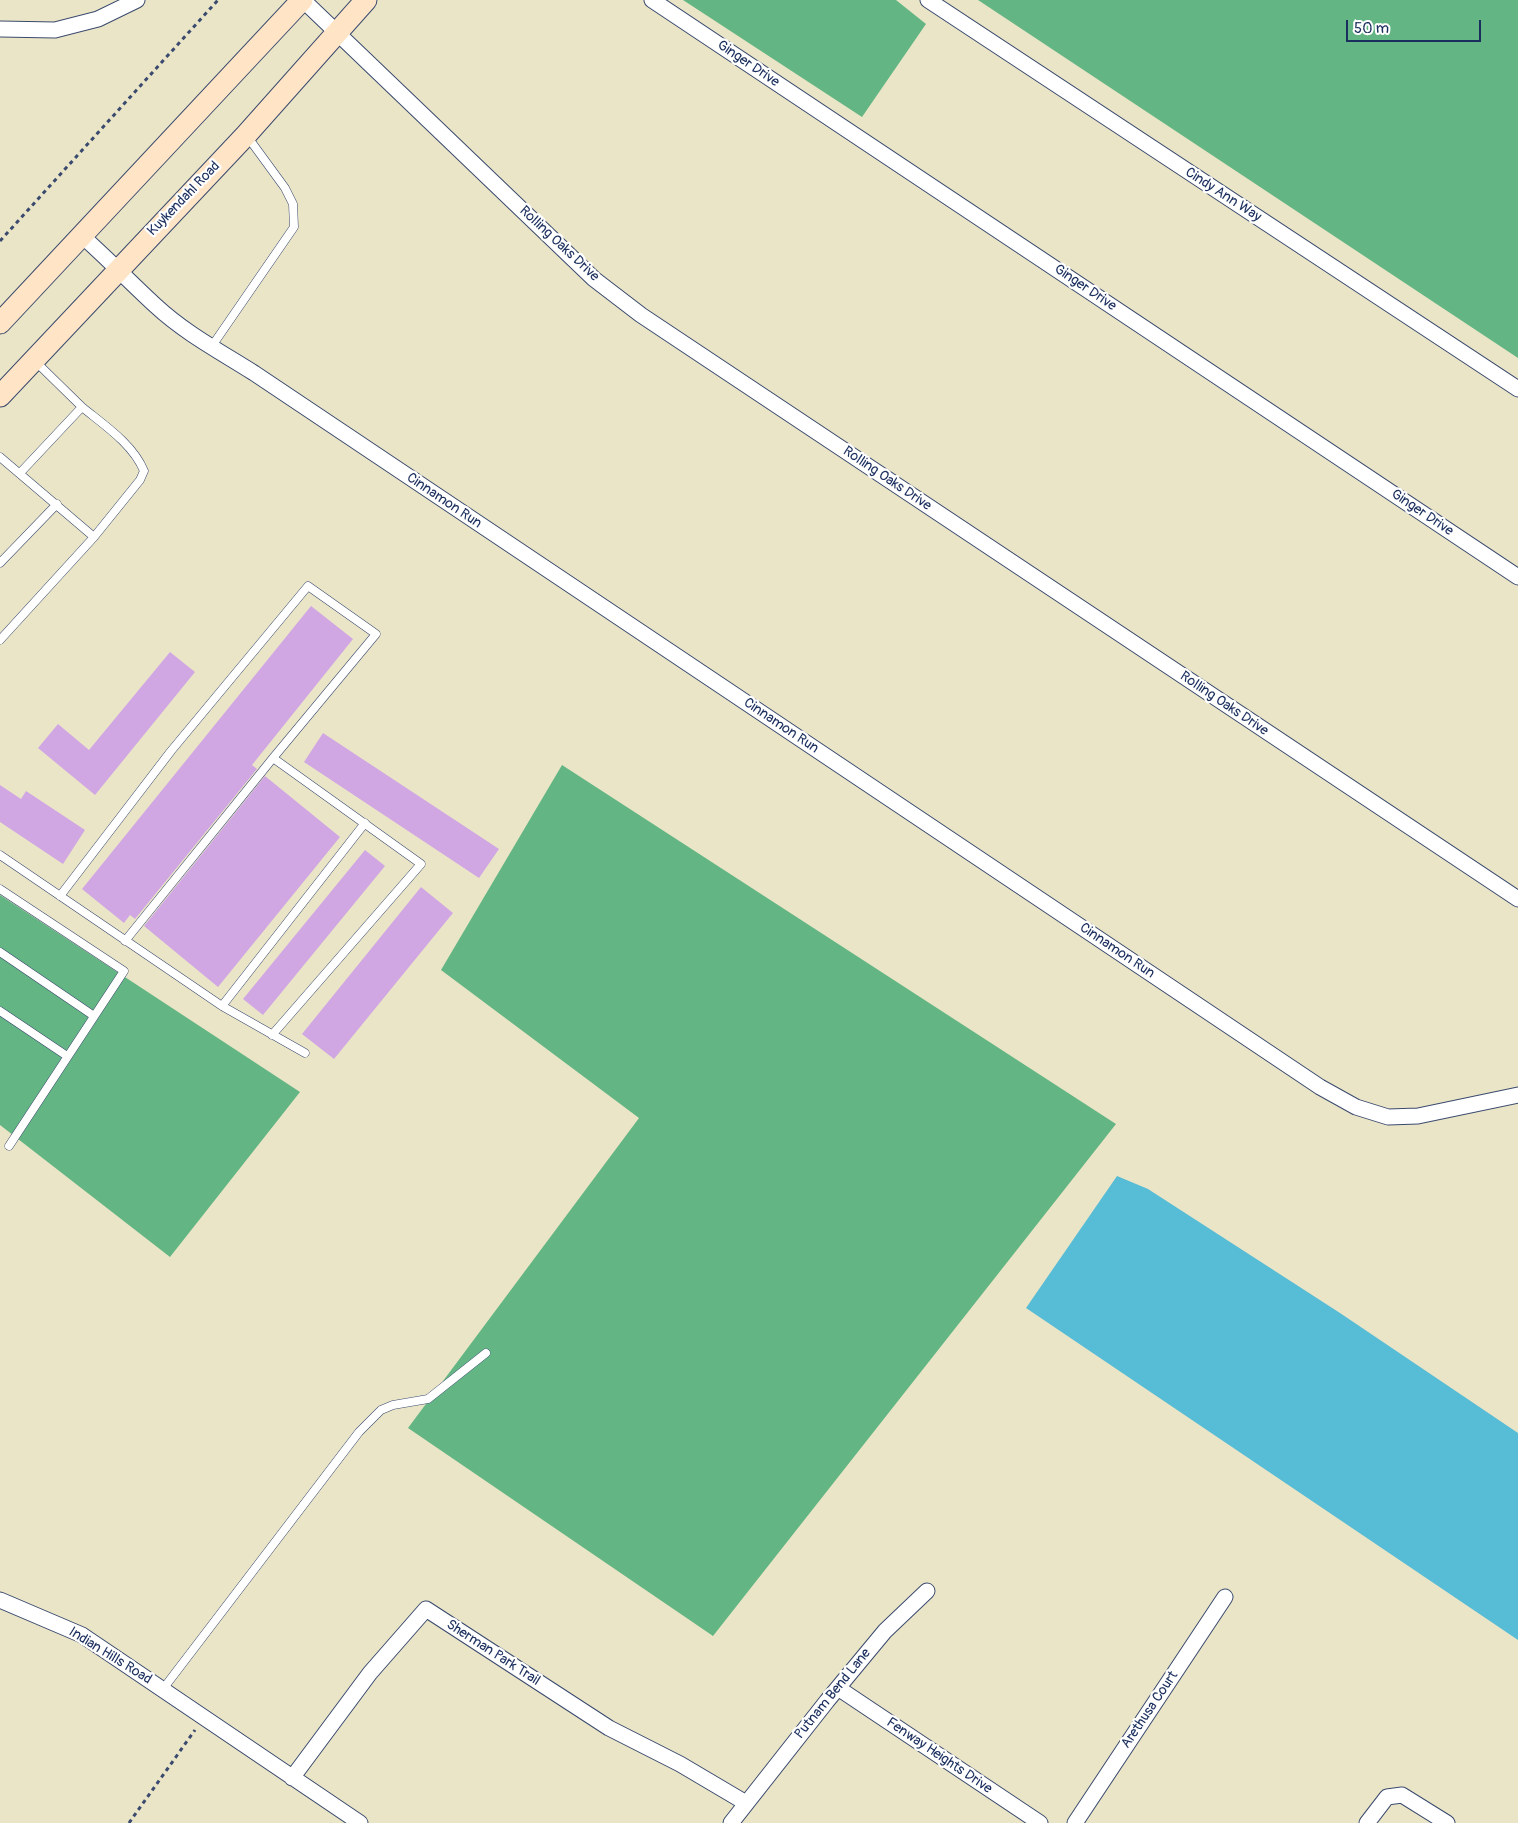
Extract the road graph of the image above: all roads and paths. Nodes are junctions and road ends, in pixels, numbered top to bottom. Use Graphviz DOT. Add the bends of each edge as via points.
graph roads {
  1 [pos="137,0"];
  2 [pos="218,0"];
  3 [pos="302,0"];
  4 [pos="366,0"];
  5 [pos="652,0"];
  6 [pos="928,0"];
  7 [pos="0,30"];
  8 [pos="337,32"];
  9 [pos="246,135"];
  10 [pos="81,235"];
  11 [pos="0,241"];
  12 [pos="118,269"];
  13 [pos="0,323"];
  14 [pos="212,346"];
  15 [pos="34,360"];
  16 [pos="1518,389"];
  17 [pos="0,396"];
  18 [pos="82,408"];
  19 [pos="0,457"];
  20 [pos="20,473"];
  21 [pos="57,504"];
  22 [pos="94,537"];
  23 [pos="0,563"];
  24 [pos="1518,577"];
  25 [pos="0,640"];
  26 [pos="273,758"];
  27 [pos="364,823"];
  28 [pos="0,855"];
  29 [pos="0,889"];
  30 [pos="60,896"];
  31 [pos="1518,899"];
  32 [pos="125,941"];
  33 [pos="0,952"];
  34 [pos="222,1006"];
  35 [pos="0,1011"];
  36 [pos="94,1016"];
  37 [pos="272,1035"];
  38 [pos="305,1053"];
  39 [pos="67,1056"];
  40 [pos="1518,1095"];
  41 [pos="9,1146"];
  42 [pos="486,1353"];
  43 [pos="927,1591"];
  44 [pos="1225,1596"];
  45 [pos="0,1600"];
  46 [pos="838,1688"];
  47 [pos="163,1690"];
  48 [pos="196,1727"];
  49 [pos="292,1778"];
  50 [pos="746,1803"];
  51 [pos="129,1823"];
  52 [pos="360,1823"];
  53 [pos="731,1823"];
  54 [pos="1040,1823"];
  55 [pos="1075,1823"];
  56 [pos="1366,1823"];
  57 [pos="1447,1823"];
  1 -- 7 [label="street" via="98,19 55,30"];
  2 -- 11 [label="path"];
  3 -- 8 [label="street, Rolling Oaks Drive"];
  3 -- 10 [label="main road"];
  4 -- 8 [label="main road, Kuykendahl Road"];
  5 -- 24 [label="street, Ginger Drive"];
  6 -- 16 [label="street, Cindy Ann Way"];
  8 -- 9 [label="main road, Kuykendahl Road"];
  8 -- 31 [label="street, Rolling Oaks Drive" via="594,279 641,315"];
  9 -- 12 [label="main road, Kuykendahl Road"];
  9 -- 14 [label="lane" via="285,188 293,204 294,227"];
  10 -- 12 [label="street, Cinnamon Run"];
  10 -- 13 [label="main road"];
  12 -- 14 [label="street, Cinnamon Run" via="157,307"];
  12 -- 15 [label="main road, Kuykendahl Road"];
  14 -- 40 [label="street, Cinnamon Run" via="1356,1108 1388,1117 1418,1116"];
  15 -- 17 [label="main road, Kuykendahl Road"];
  15 -- 18 [label="lane"];
  18 -- 20 [label="lane"];
  18 -- 22 [label="lane" via="127,446 144,471"];
  19 -- 20 [label="lane"];
  20 -- 21 [label="lane"];
  21 -- 22 [label="lane"];
  21 -- 23 [label="lane"];
  22 -- 25 [label="lane"];
  26 -- 27 [label="lane"];
  26 -- 30 [label="lane" via="376,634 308,586 171,751"];
  26 -- 32 [label="lane"];
  27 -- 34 [label="lane"];
  27 -- 37 [label="lane" via="421,864"];
  28 -- 30 [label="lane"];
  29 -- 36 [label="lane" via="124,971"];
  30 -- 32 [label="lane"];
  32 -- 34 [label="lane"];
  33 -- 36 [label="lane"];
  34 -- 37 [label="lane"];
  35 -- 39 [label="lane"];
  36 -- 39 [label="lane"];
  37 -- 38 [label="lane"];
  39 -- 41 [label="lane"];
  42 -- 47 [label="lane" via="428,1399 393,1405 371,1418"];
  43 -- 46 [label="street, Putnam Bend Lane" via="885,1631"];
  44 -- 55 [label="street, Arethusa Court"];
  45 -- 47 [label="street, Indian Hills Road" via="82,1635"];
  46 -- 50 [label="street, Putnam Bend Lane"];
  46 -- 54 [label="street, Fenway Heights Drive"];
  47 -- 49 [label="street, Indian Hills Road"];
  48 -- 51 [label="path"];
  49 -- 50 [label="street, Sherman Park Trail" via="370,1673 426,1609 609,1728 680,1764"];
  49 -- 52 [label="street"];
  50 -- 53 [label="street"];
  56 -- 57 [label="street" via="1386,1797 1402,1795"];
}
